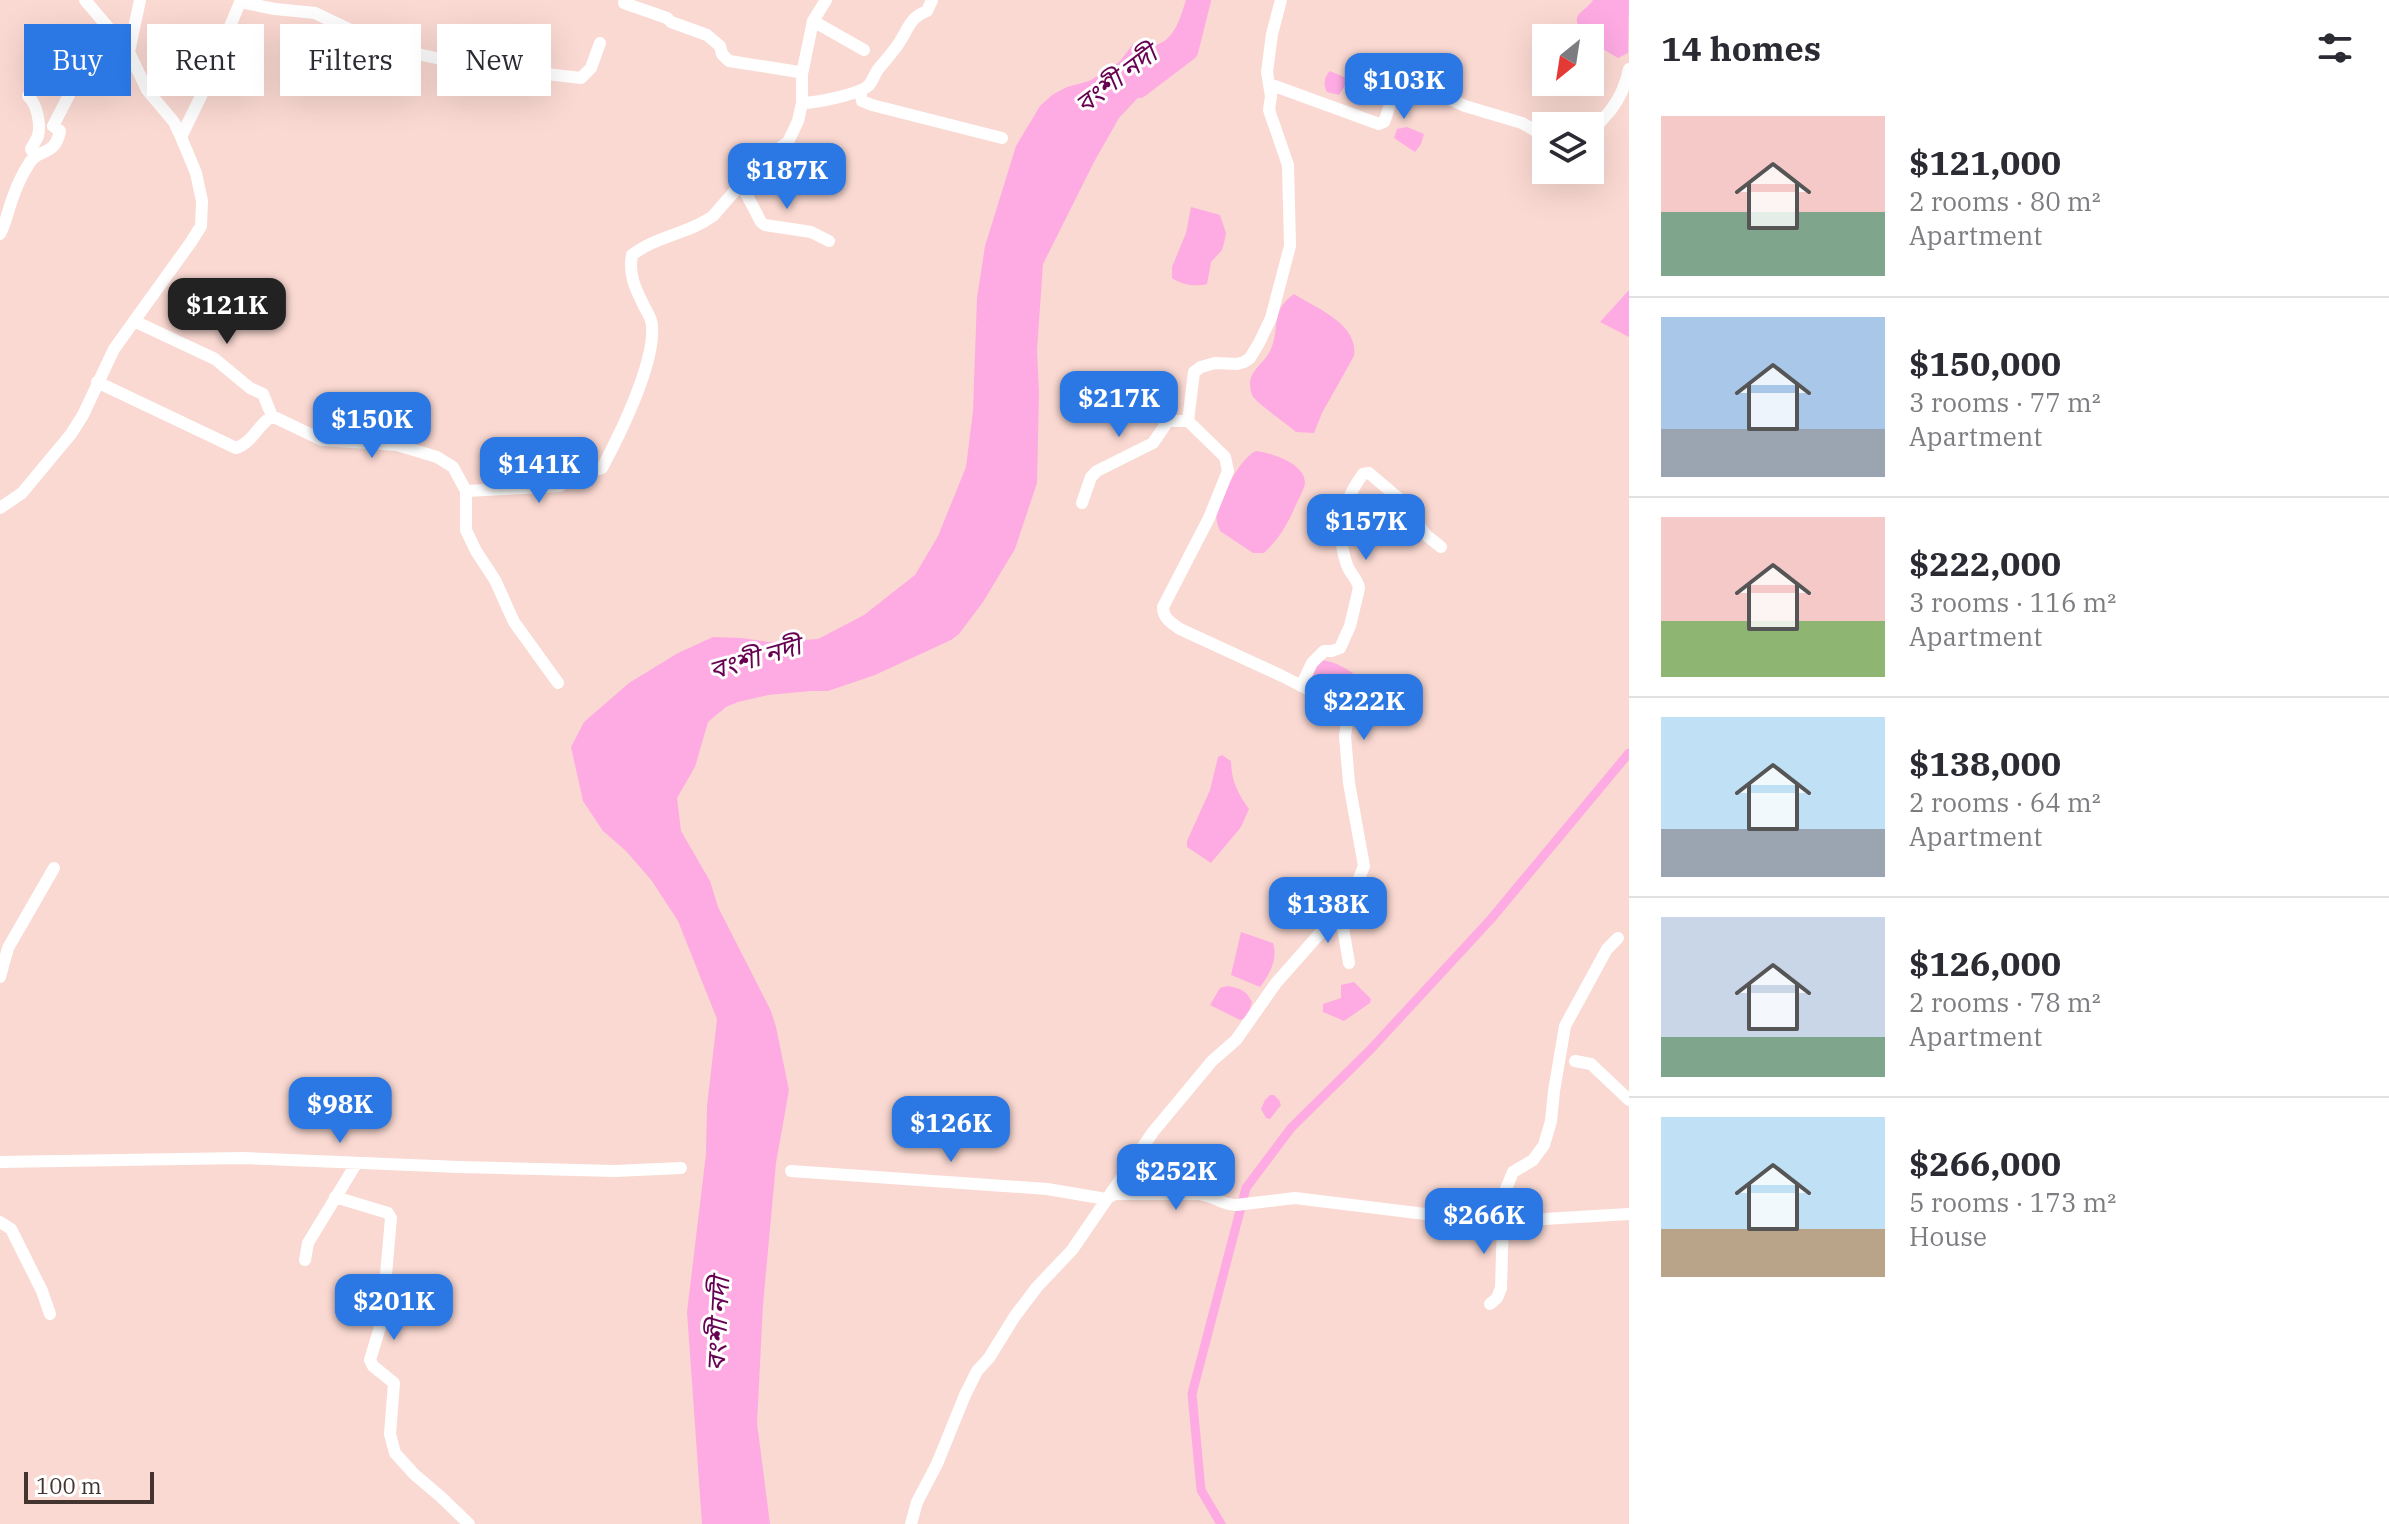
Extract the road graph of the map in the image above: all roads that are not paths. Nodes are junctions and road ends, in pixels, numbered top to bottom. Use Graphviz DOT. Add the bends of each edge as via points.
graph roads {
  1 [pos="85,0"];
  2 [pos="140,0"];
  3 [pos="826,0"];
  4 [pos="932,0"];
  5 [pos="1281,0"];
  6 [pos="240,1"];
  7 [pos="624,3"];
  8 [pos="813,21"];
  9 [pos="106,24"];
  10 [pos="131,43"];
  11 [pos="600,43"];
  12 [pos="864,50"];
  13 [pos="131,56"];
  14 [pos="1629,69"];
  15 [pos="802,74"];
  16 [pos="1269,84"];
  17 [pos="860,91"];
  18 [pos="28,96"];
  19 [pos="68,96"];
  20 [pos="802,103"];
  21 [pos="1604,117"];
  22 [pos="1532,129"];
  23 [pos="181,137"];
  24 [pos="1002,138"];
  25 [pos="35,156"];
  26 [pos="740,182"];
  27 [pos="0,234"];
  28 [pos="829,241"];
  29 [pos="134,321"];
  30 [pos="97,382"];
  31 [pos="272,416"];
  32 [pos="1188,421"];
  33 [pos="466,491"];
  34 [pos="1082,503"];
  35 [pos="0,508"];
  36 [pos="1441,547"];
  37 [pos="558,683"];
  38 [pos="1301,686"];
  39 [pos="54,868"];
  40 [pos="1341,916"];
  41 [pos="1618,938"];
  42 [pos="1349,963"];
  43 [pos="0,977"];
  44 [pos="1575,1061"];
  45 [pos="1629,1100"];
  46 [pos="0,1162"];
  47 [pos="356,1164"];
  48 [pos="681,1168"];
  49 [pos="791,1171"];
  50 [pos="335,1197"];
  51 [pos="1106,1199"];
  52 [pos="1629,1214"];
  53 [pos="1505,1220"];
  54 [pos="0,1222"];
  55 [pos="305,1260"];
  56 [pos="1490,1304"];
  57 [pos="50,1314"];
  58 [pos="469,1524"];
  59 [pos="911,1524"];
  1 -- 9 [label="street"];
  2 -- 10 [label="street"];
  3 -- 8 [label="street"];
  4 -- 17 [label="street"];
  5 -- 16 [label="street" via="1272,34"];
  6 -- 11 [label="street" via="315,13 408,52 540,74 581,78 591,68"];
  6 -- 23 [label="street"];
  7 -- 15 [label="street" via="707,35 729,61"];
  8 -- 12 [label="street"];
  8 -- 15 [label="street"];
  13 -- 23 [label="street" via="147,90"];
  14 -- 21 [label="street" via="1627,82"];
  15 -- 20 [label="street"];
  16 -- 22 [label="street" via="1379,124 1397,89 1408,80"];
  16 -- 32 [label="street" via="1269,110 1288,165 1290,246 1259,343 1244,362 1215,363 1194,372"];
  17 -- 20 [label="street"];
  17 -- 24 [label="street" via="862,101 872,105"];
  18 -- 25 [label="street" via="37,112 38,135 31,149"];
  19 -- 25 [label="street" via="53,126 60,131 58,139 49,151"];
  20 -- 26 [label="street" via="788,142"];
  23 -- 29 [label="street" via="196,173 201,226"];
  25 -- 27 [label="street" via="13,194"];
  26 -- 28 [label="street" via="765,225 811,232"];
  26 -- 33 [label="street" via="703,223 632,255 632,279 652,322 651,343 602,468 560,486"];
  29 -- 30 [label="street"];
  29 -- 31 [label="street" via="220,362 263,394"];
  30 -- 31 [label="street" via="236,448"];
  30 -- 35 [label="street" via="71,434 22,493"];
  31 -- 33 [label="street" via="322,440 397,445 437,457 453,467"];
  32 -- 34 [label="street" via="1168,421 1153,443 1097,471"];
  32 -- 38 [label="street" via="1225,457 1228,471 1163,613 1180,629"];
  33 -- 37 [label="street" via="466,530 476,551 514,622"];
  36 -- 38 [label="street" via="1402,501 1369,473 1363,474 1340,530 1347,565 1358,582 1353,616 1340,648 1316,657"];
  38 -- 40 [label="street" via="1349,710 1349,783 1364,866"];
  39 -- 43 [label="street" via="8,948"];
  40 -- 42 [label="street"];
  40 -- 51 [label="street" via="1276,983 1236,1040 1153,1132"];
  41 -- 53 [label="street" via="1565,1026 1544,1145 1533,1160 1513,1172 1506,1189"];
  44 -- 45 [label="street" via="1591,1064"];
  46 -- 47 [label="street" via="242,1158"];
  47 -- 48 [label="street"];
  47 -- 50 [label="street"];
  49 -- 51 [label="street" via="1047,1189"];
  50 -- 55 [label="street" via="308,1243"];
  50 -- 58 [label="street" via="391,1218 382,1320 370,1360 394,1383 390,1434 395,1453"];
  51 -- 53 [label="street" via="1115,1194 1199,1194 1236,1205 1295,1198"];
  51 -- 59 [label="street" via="977,1371"];
  52 -- 53 [label="street"];
  53 -- 56 [label="street" via="1501,1288"];
  54 -- 57 [label="street" via="11,1229"];
}
